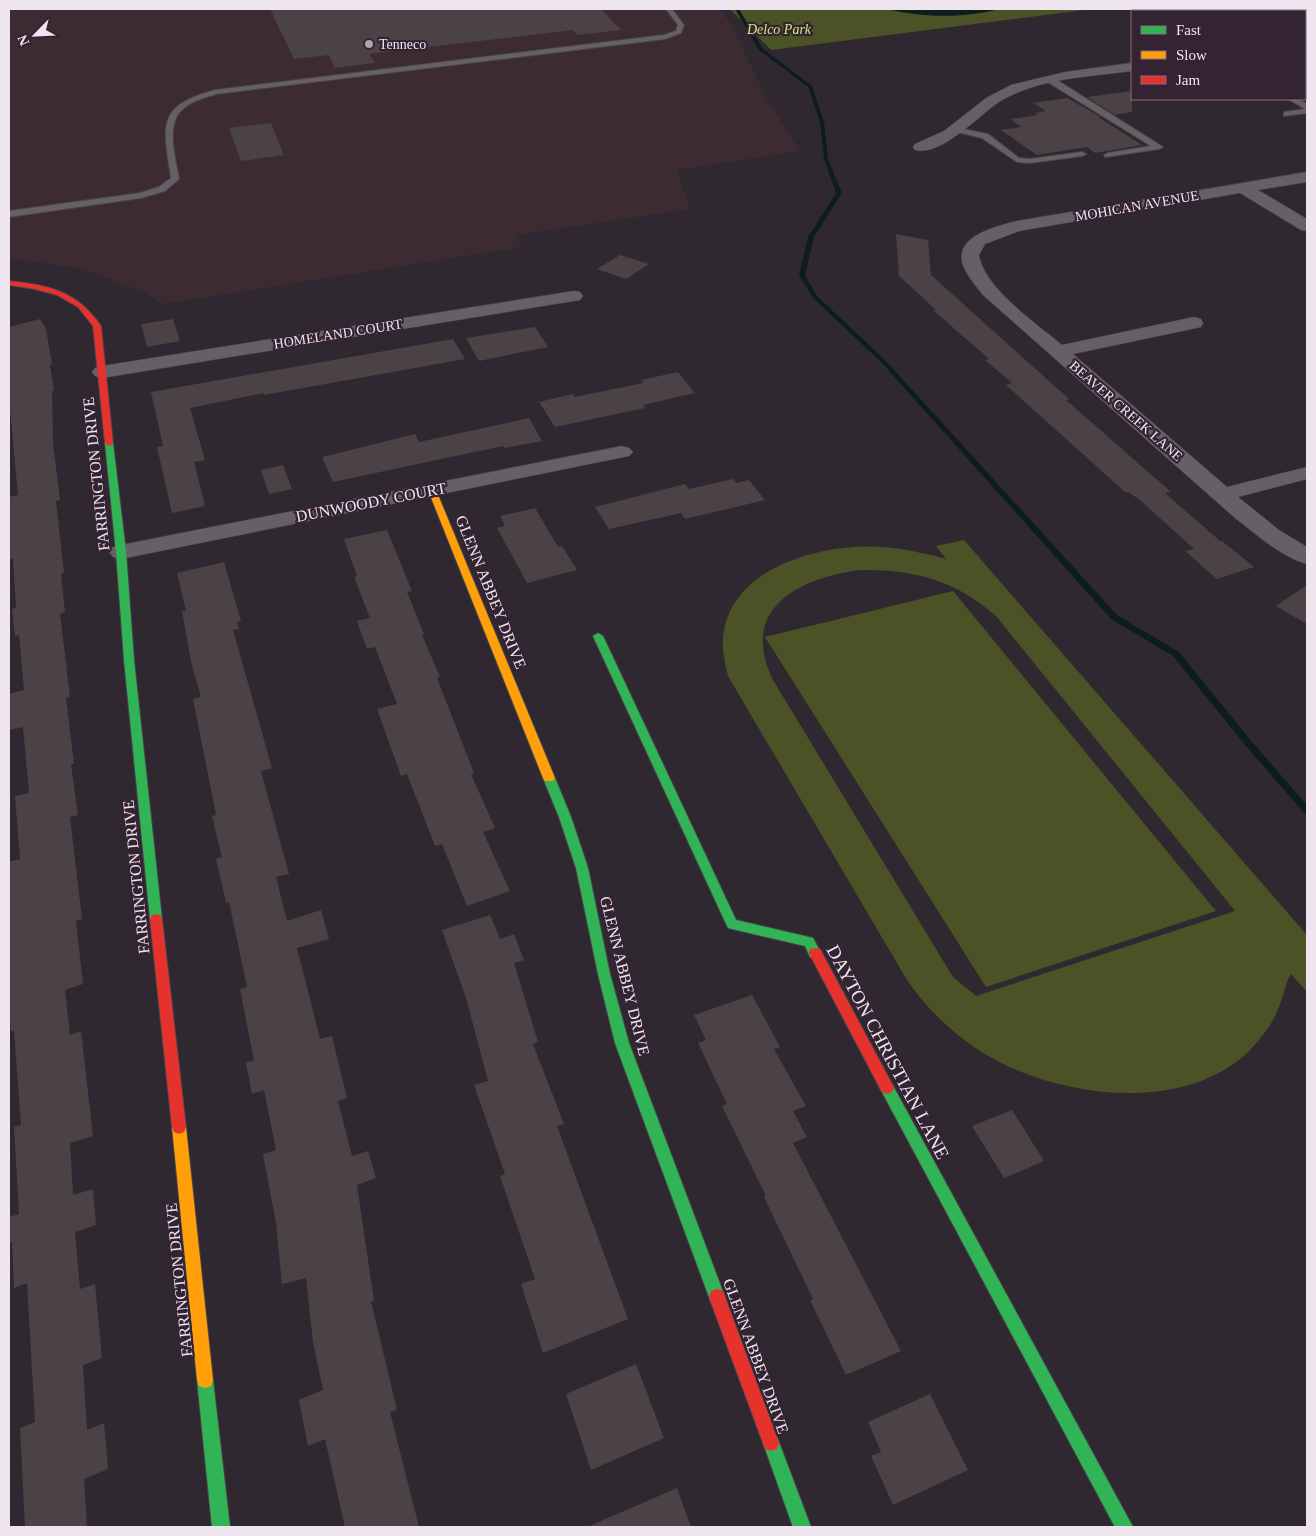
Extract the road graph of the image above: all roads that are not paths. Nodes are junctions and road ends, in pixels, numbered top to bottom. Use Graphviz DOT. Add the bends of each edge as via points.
graph roads {
  1 [pos="669,9"];
  2 [pos="1131,67"];
  3 [pos="1049,79"];
  4 [pos="1294,100"];
  5 [pos="1307,107"];
  6 [pos="1307,110"];
  7 [pos="1286,114"];
  8 [pos="956,129"];
  9 [pos="920,147"];
  10 [pos="1082,154"];
  11 [pos="1108,155"];
  12 [pos="1307,177"];
  13 [pos="1242,188"];
  14 [pos="9,214"];
  15 [pos="1307,226"];
  16 [pos="972,248"];
  17 [pos="9,283"];
  18 [pos="574,296"];
  19 [pos="1194,323"];
  20 [pos="1058,352"];
  21 [pos="102,372"];
  22 [pos="622,452"];
  23 [pos="1307,473"];
  24 [pos="432,490"];
  25 [pos="1222,495"];
  26 [pos="121,552"];
  27 [pos="1307,557"];
  28 [pos="598,636"];
  29 [pos="221,1527"];
  30 [pos="802,1527"];
  31 [pos="1124,1527"];
  1 -- 14 [label="lane" via="681,25 679,32 665,37 215,92 187,101 173,116 168,126 175,178 162,189 141,195"];
  2 -- 3 [label="street"];
  3 -- 8 [label="street" via="1001,95"];
  3 -- 11 [label="lane" via="1159,147"];
  4 -- 5 [label="lane"];
  6 -- 7 [label="lane"];
  8 -- 9 [label="street"];
  8 -- 10 [label="lane" via="985,136 1017,160"];
  12 -- 13 [label="street, MOHICAN AVENUE"];
  13 -- 15 [label="street"];
  13 -- 16 [label="street, MOHICAN AVENUE" via="1017,226 982,238"];
  16 -- 20 [label="street, BEAVER CREEK LANE" via="969,256 976,276"];
  17 -- 21 [label="street, FARRINGTON DRIVE" via="63,294 89,312 97,326"];
  18 -- 21 [label="street, HOMELAND COURT"];
  19 -- 20 [label="street"];
  20 -- 25 [label="street, BEAVER CREEK LANE"];
  21 -- 26 [label="street, FARRINGTON DRIVE"];
  22 -- 24 [label="street, DUNWOODY COURT"];
  23 -- 25 [label="street"];
  24 -- 26 [label="street, DUNWOODY COURT"];
  24 -- 30 [label="street, GLENN ABBEY DRIVE" via="565,817 582,868 622,1043"];
  25 -- 27 [label="street, BEAVER CREEK LANE" via="1271,535"];
  26 -- 29 [label="street, FARRINGTON DRIVE" via="129,660"];
  28 -- 31 [label="street, DAYTON CHRISTIAN LANE" via="732,924 809,942"];
}
